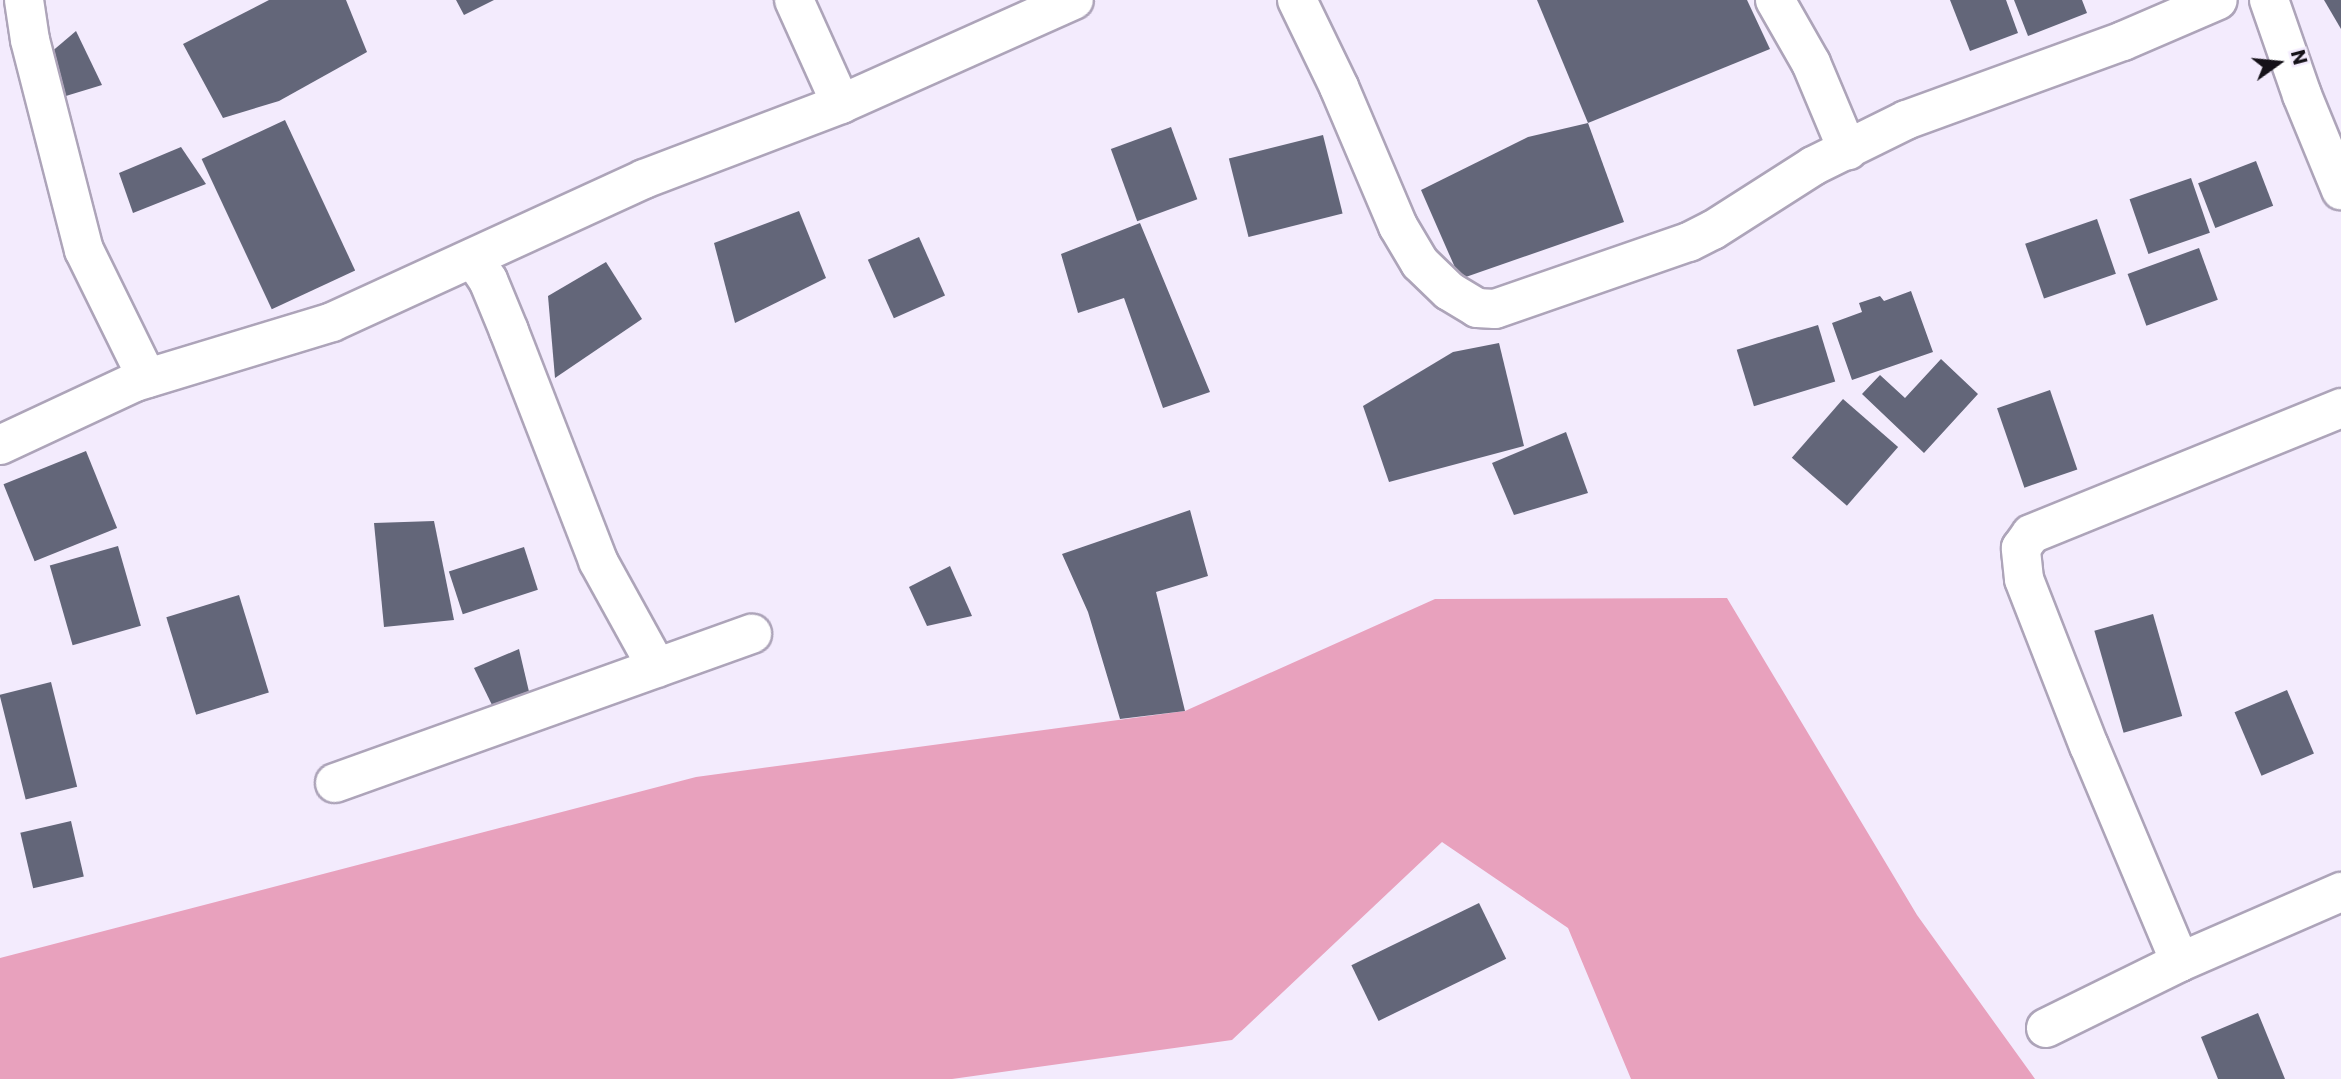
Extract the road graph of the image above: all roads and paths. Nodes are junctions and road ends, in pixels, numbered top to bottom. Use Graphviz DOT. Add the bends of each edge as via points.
graph roads {
  1 [pos="23,0"];
  2 [pos="794,0"];
  3 [pos="1074,0"];
  4 [pos="1297,0"];
  5 [pos="1775,0"];
  6 [pos="2218,0"];
  7 [pos="2269,0"];
  8 [pos="841,104"];
  9 [pos="1849,151"];
  10 [pos="2341,190"];
  11 [pos="473,258"];
  12 [pos="147,378"];
  13 [pos="2341,408"];
  14 [pos="0,445"];
  15 [pos="752,634"];
  16 [pos="657,668"];
  17 [pos="335,783"];
  18 [pos="2341,892"];
  19 [pos="2180,962"];
  20 [pos="2046,1028"];
  1 -- 12 [label="street" via="85,250"];
  2 -- 8 [label="street"];
  3 -- 8 [label="street"];
  4 -- 9 [label="street" via="1398,226 1420,263 1449,291 1478,308 1519,303 1689,242 1814,166"];
  5 -- 9 [label="street" via="1811,63"];
  6 -- 9 [label="street" via="2123,41 1906,120"];
  7 -- 10 [label="street"];
  8 -- 11 [label="street" via="644,179"];
  11 -- 12 [label="street" via="332,321"];
  11 -- 16 [label="street" via="488,280 598,561"];
  12 -- 14 [label="street"];
  13 -- 19 [label="street" via="2031,534 2021,548 2024,579"];
  15 -- 16 [label="street"];
  16 -- 17 [label="street"];
  18 -- 19 [label="street"];
  19 -- 20 [label="street"];
}
